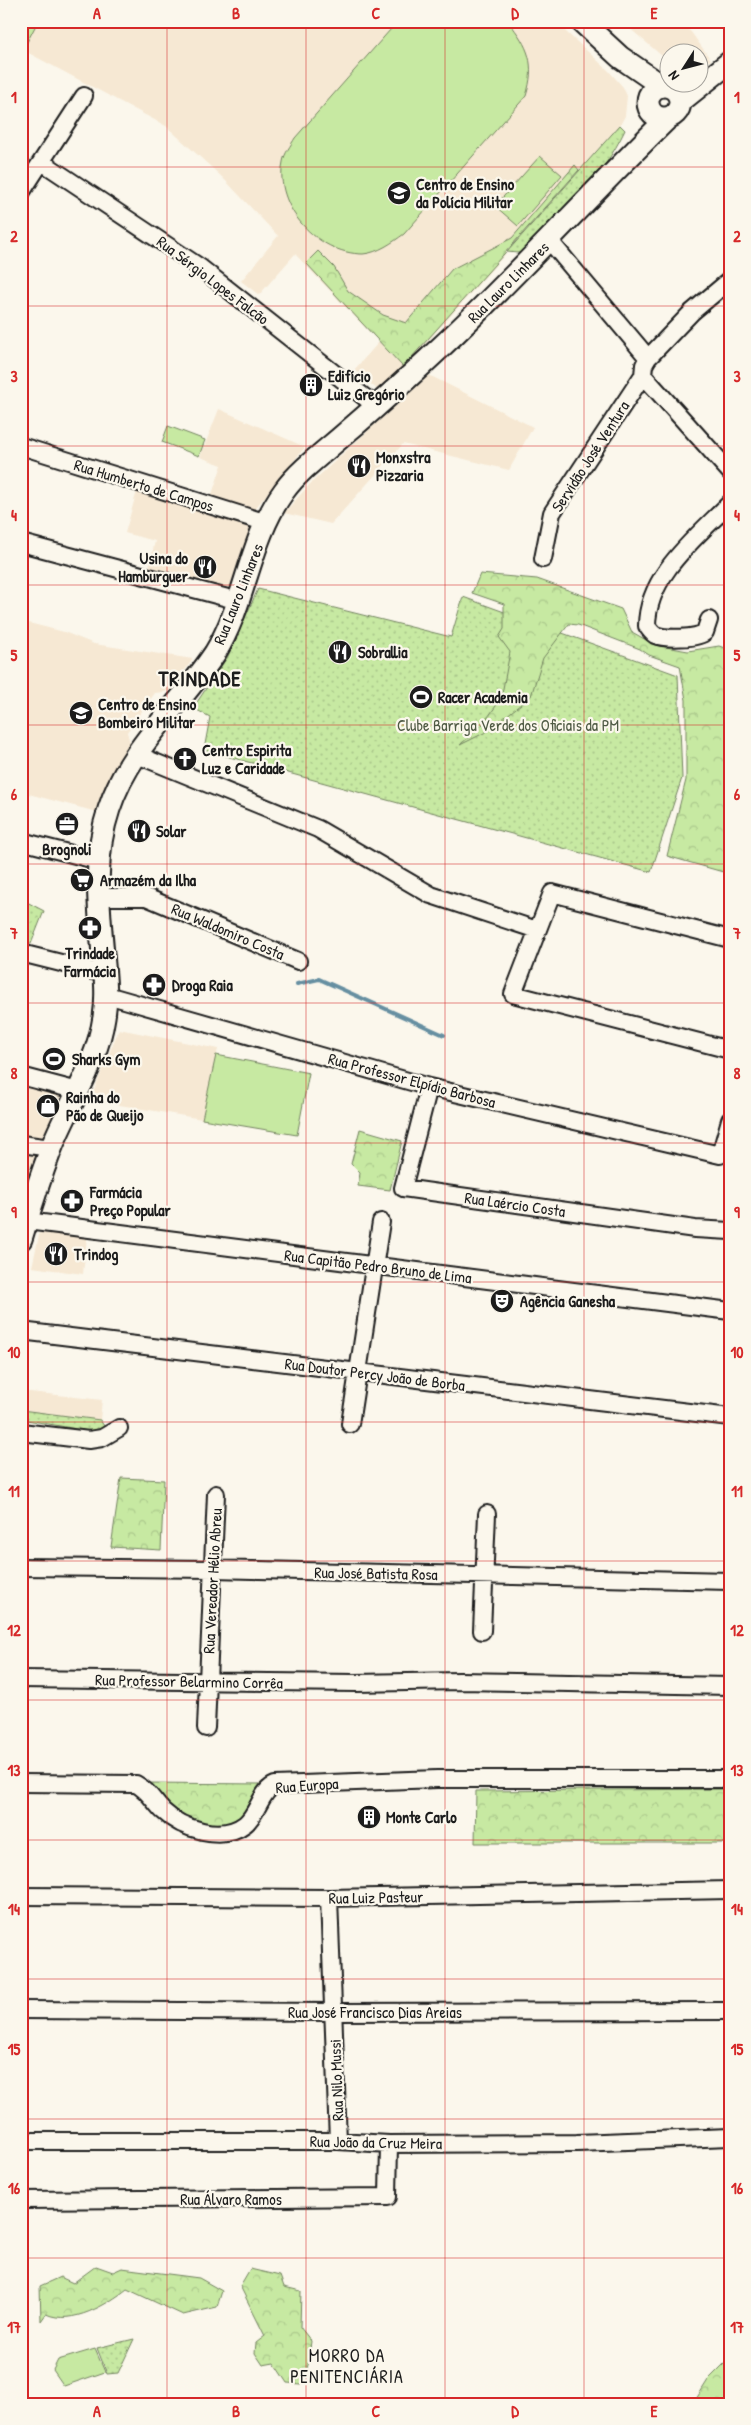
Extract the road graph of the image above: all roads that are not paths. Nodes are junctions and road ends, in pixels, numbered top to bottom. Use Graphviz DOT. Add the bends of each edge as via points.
graph roads {
  1 [pos="581,21"];
  2 [pos="730,61"];
  3 [pos="708,69"];
  4 [pos="665,94"];
  5 [pos="84,96"];
  6 [pos="42,162"];
  7 [pos="618,166"];
  8 [pos="21,193"];
  9 [pos="549,240"];
  10 [pos="730,280"];
  11 [pos="648,358"];
  12 [pos="643,375"];
  13 [pos="376,407"];
  14 [pos="21,446"];
  15 [pos="730,472"];
  16 [pos="730,503"];
  17 [pos="267,523"];
  18 [pos="21,543"];
  19 [pos="543,559"];
  20 [pos="239,601"];
  21 [pos="709,620"];
  22 [pos="135,754"];
  23 [pos="21,840"];
  24 [pos="98,861"];
  25 [pos="98,897"];
  26 [pos="537,930"];
  27 [pos="730,939"];
  28 [pos="21,953"];
  29 [pos="298,960"];
  30 [pos="106,985"];
  31 [pos="730,1050"];
  32 [pos="21,1076"];
  33 [pos="429,1087"];
  34 [pos="78,1091"];
  35 [pos="730,1120"];
  36 [pos="21,1144"];
  37 [pos="51,1148"];
  38 [pos="381,1222"];
  39 [pos="24,1230"];
  40 [pos="730,1231"];
  41 [pos="374,1266"];
  42 [pos="730,1311"];
  43 [pos="21,1331"];
  44 [pos="358,1373"];
  45 [pos="730,1417"];
  46 [pos="350,1424"];
  47 [pos="119,1428"];
  48 [pos="21,1432"];
  49 [pos="216,1494"];
  50 [pos="487,1514"];
  51 [pos="21,1567"];
  52 [pos="213,1569"];
  53 [pos="484,1576"];
  54 [pos="730,1581"];
  55 [pos="482,1631"];
  56 [pos="21,1680"];
  57 [pos="208,1682"];
  58 [pos="730,1686"];
  59 [pos="206,1728"];
  60 [pos="730,1779"];
  61 [pos="21,1783"];
  62 [pos="730,1890"];
  63 [pos="21,1896"];
  64 [pos="329,1898"];
  65 [pos="21,2010"];
  66 [pos="730,2011"];
  67 [pos="334,2012"];
  68 [pos="730,2137"];
  69 [pos="21,2140"];
  70 [pos="338,2141"];
  71 [pos="389,2144"];
  72 [pos="21,2200"];
  1 -- 4 [label="main road"];
  2 -- 3 [label="main road, Rua Lauro Linhares"];
  2 -- 4 [label="main road, Rua Lauro Linhares"];
  4 -- 7 [label="main road, Rua Lauro Linhares"];
  4 -- 7 [label="main road, Rua Lauro Linhares" via="679,109"];
  5 -- 6 [label="street"];
  6 -- 8 [label="street"];
  6 -- 13 [label="street, Rua Sérgio Lopes Falcão" via="201,268"];
  7 -- 9 [label="main road, Rua Lauro Linhares"];
  9 -- 11 [label="street"];
  9 -- 13 [label="main road, Rua Lauro Linhares" via="473,317"];
  10 -- 11 [label="street, Servidão José Ventura" via="692,312"];
  11 -- 12 [label="street, Servidão José Ventura"];
  12 -- 15 [label="street"];
  12 -- 19 [label="street, Servidão José Ventura" via="552,513"];
  13 -- 17 [label="main road, Rua Lauro Linhares" via="298,476 284,491"];
  14 -- 17 [label="street, Rua Humberto de Campos"];
  16 -- 21 [label="street" via="670,568 649,606 647,626 655,635 662,637 697,637 705,632"];
  17 -- 20 [label="main road, Rua Lauro Linhares"];
  18 -- 20 [label="street"];
  20 -- 22 [label="main road, Rua Lauro Linhares" via="212,657"];
  22 -- 24 [label="main road, Rua Lauro Linhares" via="108,811"];
  22 -- 26 [label="street" via="318,829 431,895"];
  23 -- 24 [label="street"];
  24 -- 25 [label="main road, Rua Lauro Linhares"];
  25 -- 29 [label="street, Rua Waldomiro Costa" via="146,897"];
  25 -- 30 [label="main road, Rua Lauro Linhares"];
  26 -- 27 [label="street" via="552,893"];
  26 -- 31 [label="street" via="513,994"];
  28 -- 30 [label="street, Rua Professor Elpídio Barbosa"];
  30 -- 33 [label="street, Rua Professor Elpídio Barbosa"];
  30 -- 34 [label="main road, Rua Lauro Linhares" via="97,1046"];
  32 -- 34 [label="street"];
  33 -- 35 [label="street, Rua Professor Elpídio Barbosa" via="720,1155"];
  33 -- 40 [label="street, Rua Laércio Costa" via="404,1188 695,1229"];
  34 -- 37 [label="main road, Rua Lauro Linhares"];
  36 -- 37 [label="street"];
  37 -- 39 [label="main road, Rua Lauro Linhares"];
  38 -- 41 [label="street"];
  39 -- 41 [label="street, Rua Capitão Pedro Bruno de Lima"];
  41 -- 42 [label="street, Rua Capitão Pedro Bruno de Lima"];
  41 -- 44 [label="street"];
  43 -- 44 [label="street, Rua Doutor Percy João de Borba"];
  44 -- 45 [label="street, Rua Doutor Percy João de Borba"];
  44 -- 46 [label="street"];
  47 -- 48 [label="street" via="102,1438 89,1440"];
  49 -- 52 [label="street, Rua Vereador Hélio Abreu"];
  50 -- 53 [label="street"];
  51 -- 52 [label="street, Rua José Batista Rosa"];
  52 -- 53 [label="street, Rua José Batista Rosa"];
  52 -- 57 [label="street, Rua Vereador Hélio Abreu"];
  53 -- 54 [label="street, Rua José Batista Rosa"];
  53 -- 55 [label="street"];
  56 -- 57 [label="street, Rua Professor Belarmino Corrêa"];
  57 -- 58 [label="street, Rua Professor Belarmino Corrêa" via="445,1681"];
  57 -- 59 [label="street, Rua Vereador Hélio Abreu"];
  60 -- 61 [label="street, Rua Europa" via="422,1780 274,1785 246,1824 220,1832 175,1821 145,1789 136,1784"];
  62 -- 64 [label="street, Rua Luiz Pasteur"];
  63 -- 64 [label="street, Rua Luiz Pasteur"];
  64 -- 67 [label="street, Rua Nilo Mussi"];
  65 -- 67 [label="street, Rua José Francisco Dias Areias"];
  66 -- 67 [label="street, Rua José Francisco Dias Areias"];
  67 -- 70 [label="street, Rua Nilo Mussi"];
  68 -- 71 [label="street, Rua João da Cruz Meira" via="577,2143"];
  69 -- 70 [label="street, Rua João da Cruz Meira"];
  70 -- 71 [label="street, Rua João da Cruz Meira"];
  71 -- 72 [label="street, Rua Álvaro Ramos" via="388,2197"];
}
